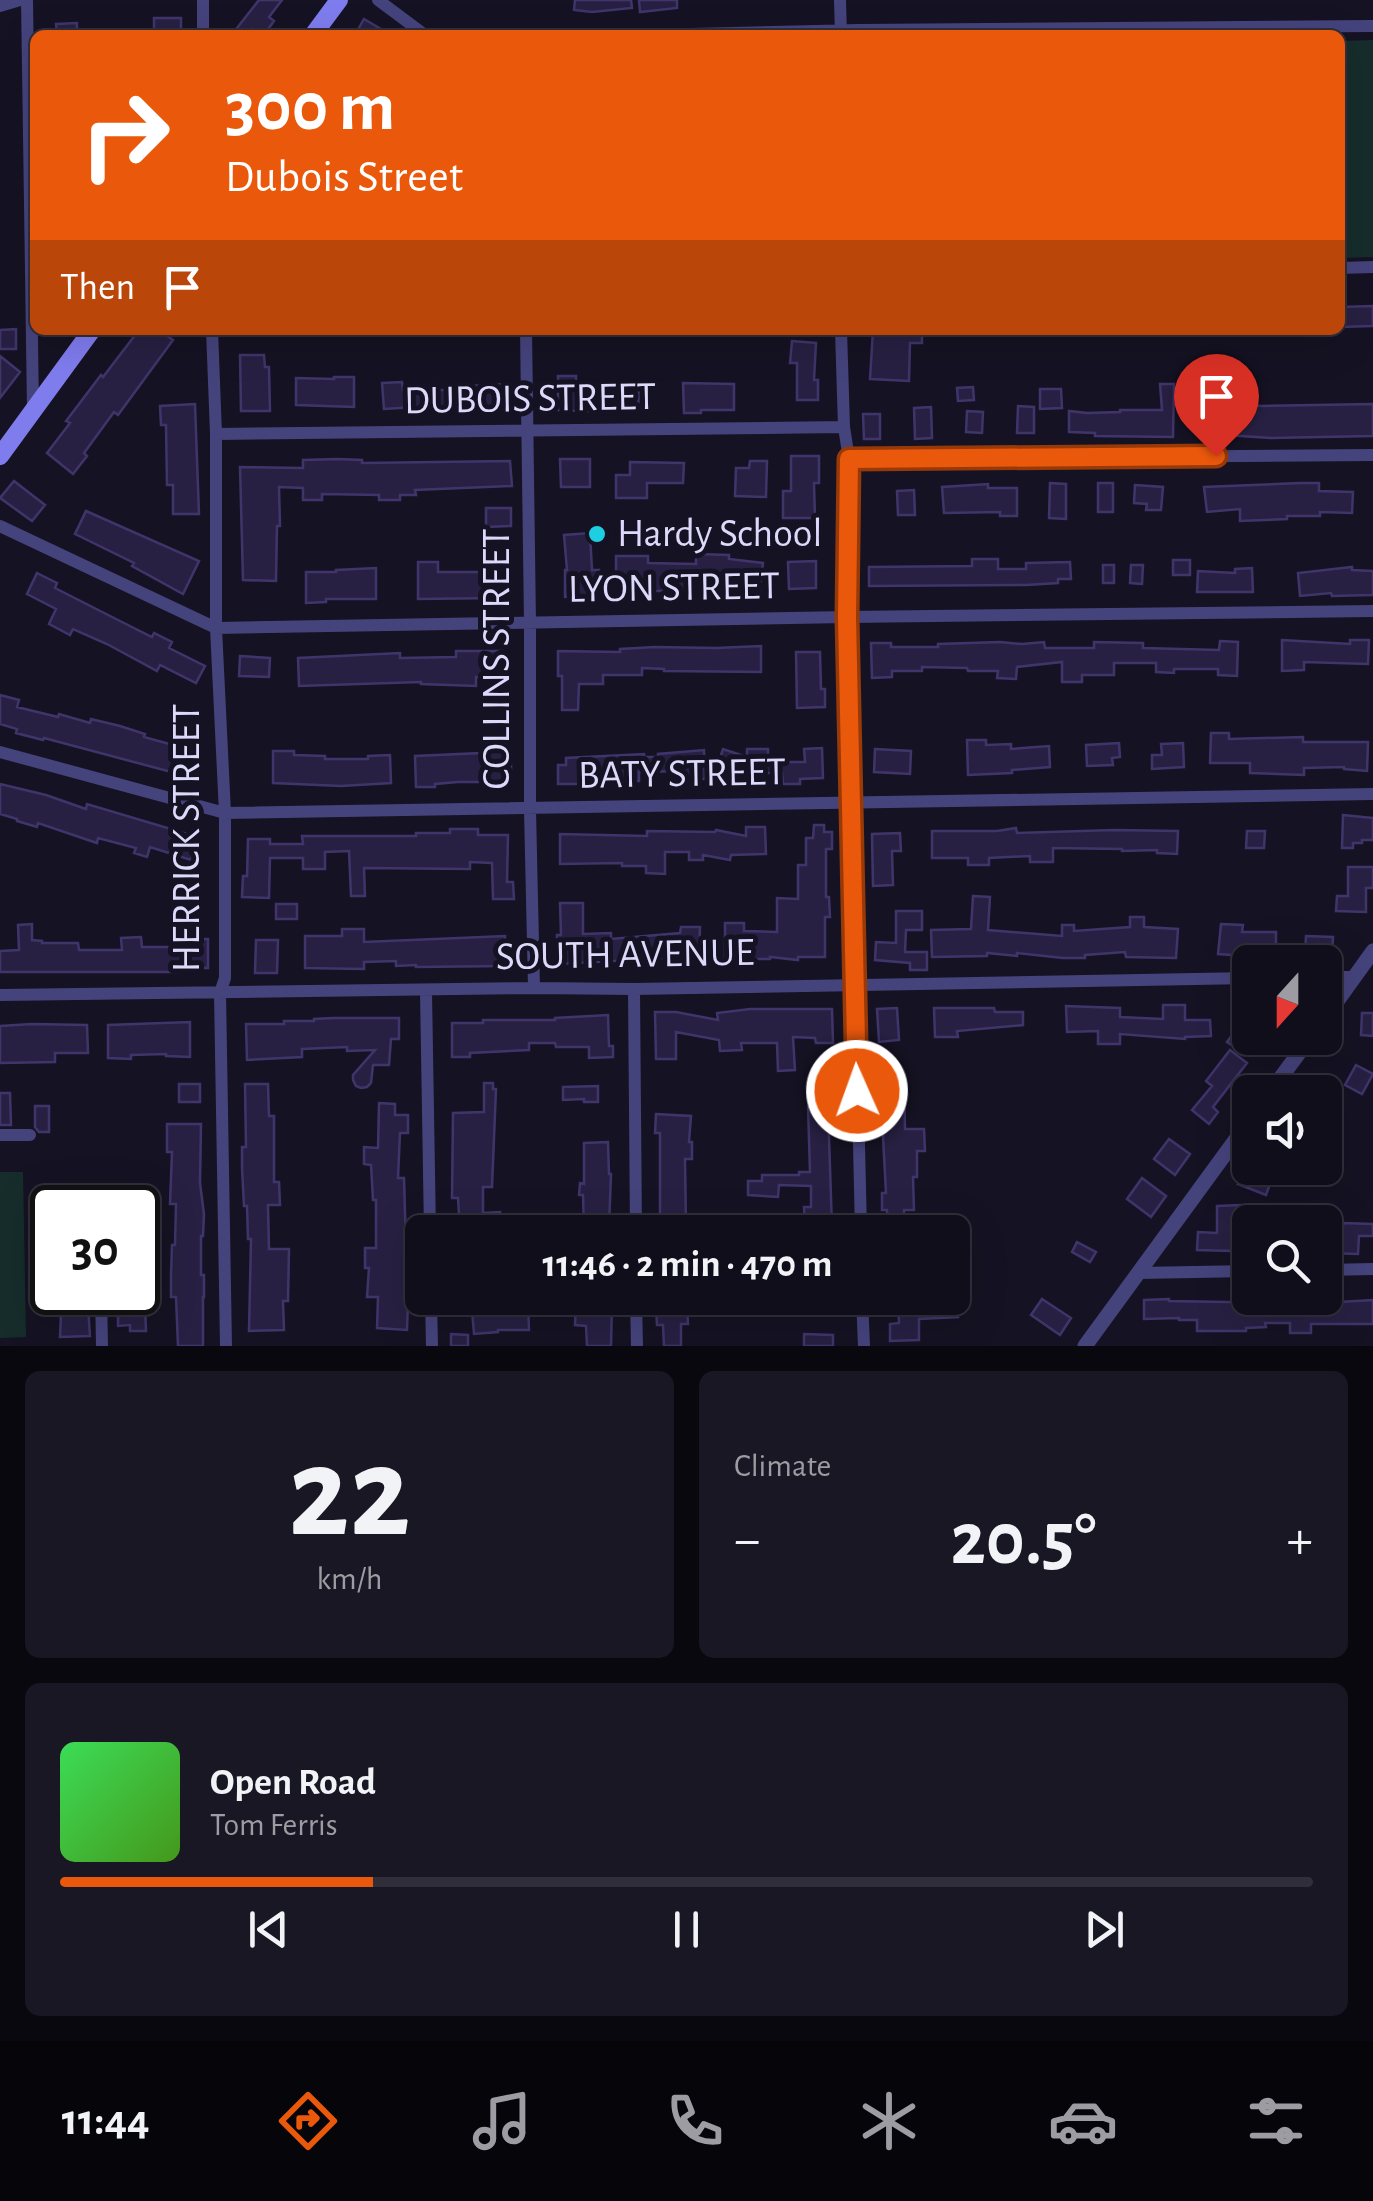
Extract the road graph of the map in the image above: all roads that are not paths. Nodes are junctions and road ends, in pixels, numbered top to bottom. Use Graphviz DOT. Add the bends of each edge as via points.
graph roads {
  1 [pos="24,0"];
  2 [pos="203,0"];
  3 [pos="339,0"];
  4 [pos="378,0"];
  5 [pos="840,0"];
  6 [pos="0,6"];
  7 [pos="1373,26"];
  8 [pos="203,30"];
  9 [pos="317,30"];
  10 [pos="418,30"];
  11 [pos="841,30"];
  12 [pos="1018,30"];
  13 [pos="1373,267"];
  14 [pos="1345,268"];
  15 [pos="30,273"];
  16 [pos="31,335"];
  17 [pos="88,335"];
  18 [pos="212,335"];
  19 [pos="526,335"];
  20 [pos="841,335"];
  21 [pos="33,409"];
  22 [pos="844,427"];
  23 [pos="527,432"];
  24 [pos="216,434"];
  25 [pos="1373,455"];
  26 [pos="0,456"];
  27 [pos="849,459"];
  28 [pos="0,526"];
  29 [pos="1373,611"];
  30 [pos="847,617"];
  31 [pos="530,623"];
  32 [pos="216,628"];
  33 [pos="0,752"];
  34 [pos="1373,794"];
  35 [pos="852,803"];
  36 [pos="530,810"];
  37 [pos="225,813"];
  38 [pos="1373,950"];
  39 [pos="1342,976"];
  40 [pos="1355,976"];
  41 [pos="1232,978"];
  42 [pos="854,984"];
  43 [pos="534,988"];
  44 [pos="634,989"];
  45 [pos="426,991"];
  46 [pos="220,993"];
  47 [pos="1342,994"];
  48 [pos="0,995"];
  49 [pos="0,1134"];
  50 [pos="30,1134"];
  51 [pos="1232,1145"];
  52 [pos="430,1215"];
  53 [pos="636,1215"];
  54 [pos="860,1215"];
  55 [pos="1342,1270"];
  56 [pos="1373,1270"];
  57 [pos="1232,1271"];
  58 [pos="1138,1273"];
  59 [pos="101,1315"];
  60 [pos="431,1315"];
  61 [pos="636,1315"];
  62 [pos="863,1315"];
  63 [pos="102,1346"];
  64 [pos="226,1346"];
  65 [pos="432,1346"];
  66 [pos="637,1346"];
  67 [pos="864,1346"];
  68 [pos="1085,1346"];
  1 -- 6 [label="street"];
  1 -- 15 [label="street"];
  2 -- 8 [label="street"];
  3 -- 9 [label="main road"];
  4 -- 10 [label="street"];
  5 -- 11 [label="street"];
  7 -- 12 [label="street"];
  13 -- 14 [label="street"];
  16 -- 21 [label="street"];
  17 -- 21 [label="main road"];
  18 -- 24 [label="street, HERRICK STREET"];
  19 -- 23 [label="street, COLLINS STREET"];
  20 -- 22 [label="street"];
  21 -- 26 [label="main road"];
  22 -- 23 [label="street, DUBOIS STREET"];
  22 -- 27 [label="street"];
  23 -- 24 [label="street, DUBOIS STREET"];
  23 -- 31 [label="street, COLLINS STREET"];
  24 -- 32 [label="street, HERRICK STREET"];
  25 -- 27 [label="street"];
  27 -- 30 [label="street"];
  28 -- 32 [label="street, LYON STREET"];
  29 -- 30 [label="street, LYON STREET"];
  30 -- 31 [label="street, LYON STREET"];
  30 -- 35 [label="street"];
  31 -- 32 [label="street, LYON STREET"];
  31 -- 36 [label="street, COLLINS STREET"];
  32 -- 37 [label="street, HERRICK STREET"];
  33 -- 37 [label="street, BATY STREET"];
  34 -- 35 [label="street, BATY STREET"];
  35 -- 36 [label="street, BATY STREET"];
  35 -- 42 [label="street"];
  36 -- 37 [label="street, BATY STREET"];
  36 -- 43 [label="street, COLLINS STREET"];
  37 -- 46 [label="street, HERRICK STREET"];
  38 -- 40 [label="street"];
  39 -- 40 [label="street"];
  40 -- 47 [label="street"];
  41 -- 42 [label="street, SOUTH AVENUE"];
  42 -- 44 [label="street, SOUTH AVENUE"];
  42 -- 54 [label="street"];
  43 -- 44 [label="street, SOUTH AVENUE"];
  43 -- 45 [label="street, SOUTH AVENUE"];
  44 -- 53 [label="street"];
  45 -- 46 [label="street, SOUTH AVENUE"];
  45 -- 52 [label="street"];
  46 -- 48 [label="street, SOUTH AVENUE"];
  46 -- 64 [label="street, HERRICK STREET"];
  49 -- 50 [label="street"];
  51 -- 58 [label="street"];
  55 -- 56 [label="street"];
  57 -- 58 [label="street"];
  58 -- 68 [label="street"];
  59 -- 63 [label="street"];
  60 -- 65 [label="street"];
  61 -- 66 [label="street"];
  62 -- 67 [label="street"];
}
